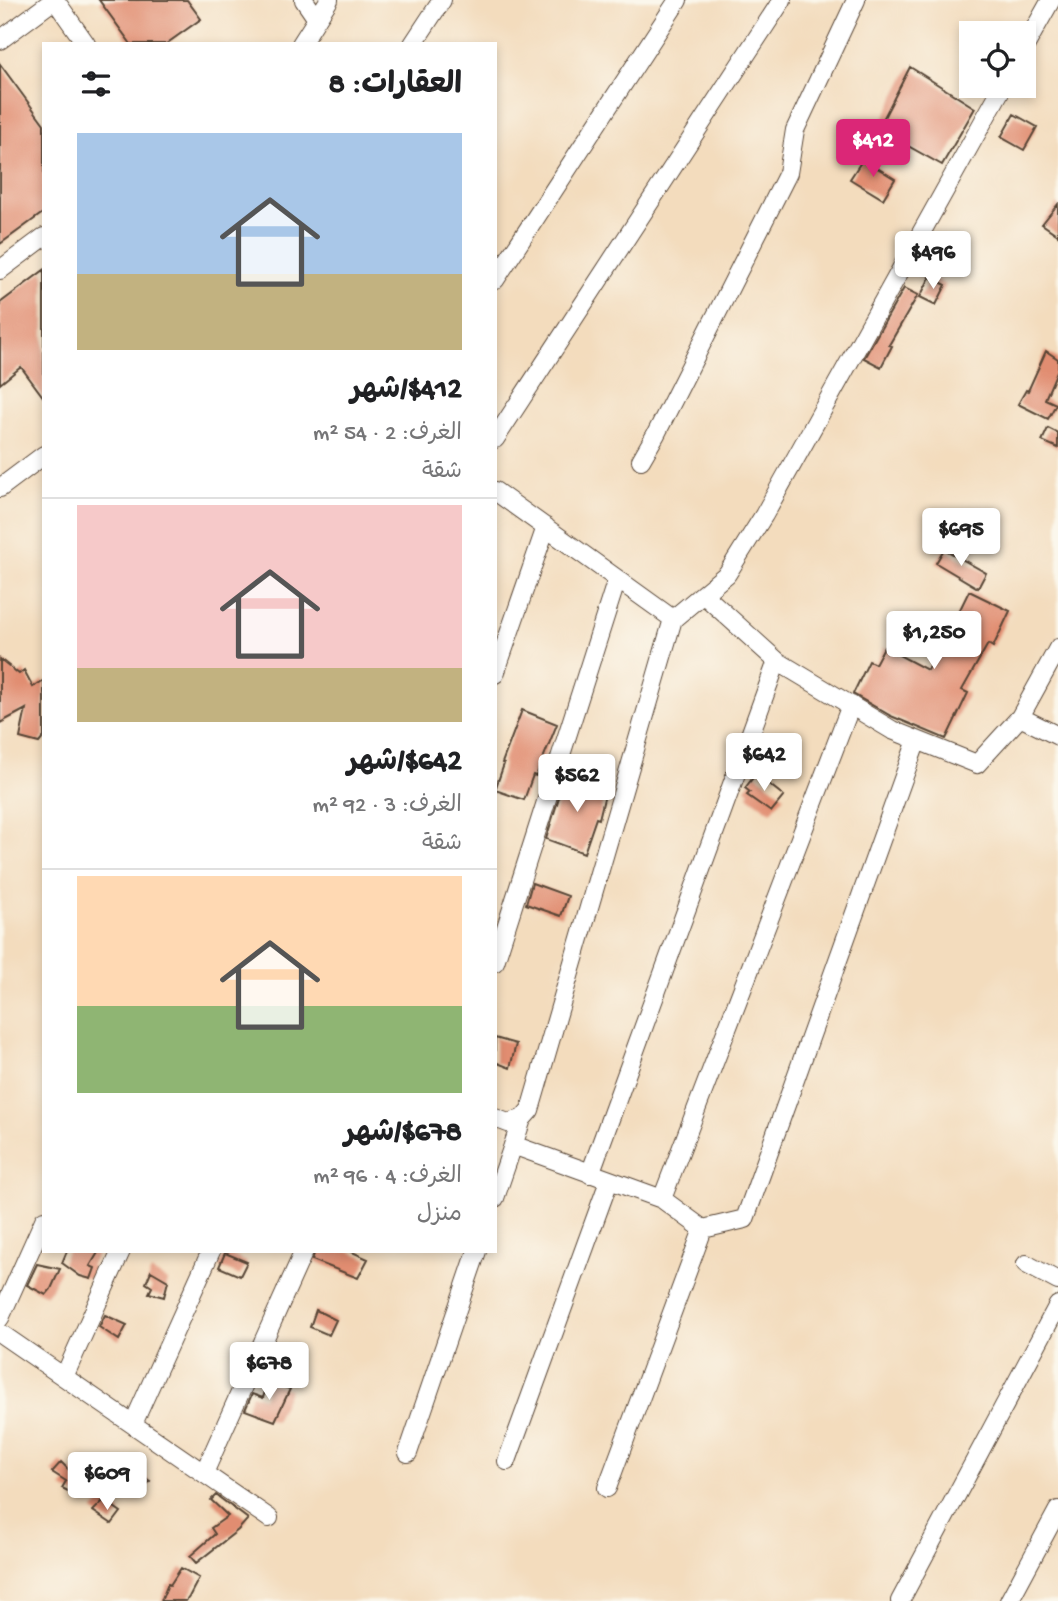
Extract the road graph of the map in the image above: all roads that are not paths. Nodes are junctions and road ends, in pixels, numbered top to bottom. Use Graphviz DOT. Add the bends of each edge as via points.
graph roads {
  1 [pos="55,0"];
  2 [pos="304,0"];
  3 [pos="329,0"];
  4 [pos="442,0"];
  5 [pos="678,0"];
  6 [pos="782,0"];
  7 [pos="856,0"];
  8 [pos="1051,0"];
  9 [pos="317,19"];
  10 [pos="1036,27"];
  11 [pos="0,40"];
  12 [pos="85,42"];
  13 [pos="302,42"];
  14 [pos="415,42"];
  15 [pos="996,98"];
  16 [pos="42,238"];
  17 [pos="0,270"];
  18 [pos="497,277"];
  19 [pos="497,436"];
  20 [pos="42,456"];
  21 [pos="641,460"];
  22 [pos="0,488"];
  23 [pos="497,492"];
  24 [pos="546,527"];
  25 [pos="617,579"];
  26 [pos="704,594"];
  27 [pos="673,619"];
  28 [pos="1058,648"];
  29 [pos="777,661"];
  30 [pos="497,668"];
  31 [pos="851,705"];
  32 [pos="1020,717"];
  33 [pos="1058,737"];
  34 [pos="917,740"];
  35 [pos="497,956"];
  36 [pos="497,1119"];
  37 [pos="522,1119"];
  38 [pos="513,1144"];
  39 [pos="590,1174"];
  40 [pos="609,1181"];
  41 [pos="497,1192"];
  42 [pos="662,1199"];
  43 [pos="42,1224"];
  44 [pos="703,1229"];
  45 [pos="120,1253"];
  46 [pos="210,1253"];
  47 [pos="303,1253"];
  48 [pos="476,1253"];
  49 [pos="1026,1264"];
  50 [pos="1058,1281"];
  51 [pos="1058,1305"];
  52 [pos="0,1318"];
  53 [pos="0,1333"];
  54 [pos="64,1377"];
  55 [pos="133,1424"];
  56 [pos="408,1453"];
  57 [pos="507,1461"];
  58 [pos="204,1473"];
  59 [pos="607,1488"];
  60 [pos="1058,1510"];
  61 [pos="269,1518"];
  62 [pos="900,1601"];
  63 [pos="1009,1601"];
  1 -- 11 [label="street"];
  1 -- 12 [label="street"];
  2 -- 9 [label="street"];
  3 -- 9 [label="street"];
  4 -- 14 [label="street"];
  5 -- 18 [label="street"];
  6 -- 19 [label="street"];
  7 -- 21 [label="street" via="795,130 788,173"];
  8 -- 10 [label="street"];
  9 -- 13 [label="street"];
  15 -- 26 [label="street" via="764,515 727,574"];
  16 -- 17 [label="street"];
  20 -- 22 [label="street"];
  23 -- 24 [label="street"];
  24 -- 25 [label="street"];
  24 -- 30 [label="street"];
  25 -- 27 [label="street"];
  25 -- 35 [label="street"];
  26 -- 27 [label="street"];
  26 -- 29 [label="street"];
  27 -- 37 [label="street" via="530,1110"];
  28 -- 32 [label="street"];
  29 -- 31 [label="street"];
  29 -- 39 [label="street"];
  31 -- 34 [label="street"];
  31 -- 42 [label="street"];
  32 -- 33 [label="street"];
  32 -- 34 [label="street" via="977,764"];
  34 -- 44 [label="street" via="745,1219"];
  36 -- 37 [label="street" via="508,1123"];
  37 -- 38 [label="street"];
  38 -- 39 [label="street"];
  38 -- 41 [label="street"];
  39 -- 40 [label="street"];
  40 -- 42 [label="street"];
  40 -- 57 [label="street"];
  42 -- 44 [label="street"];
  43 -- 52 [label="street"];
  44 -- 59 [label="street"];
  45 -- 54 [label="street"];
  46 -- 55 [label="street"];
  47 -- 58 [label="street"];
  48 -- 56 [label="street"];
  49 -- 50 [label="street"];
  51 -- 62 [label="street"];
  53 -- 54 [label="street"];
  54 -- 55 [label="street"];
  55 -- 58 [label="street"];
  58 -- 61 [label="street"];
  60 -- 63 [label="street"];
}
